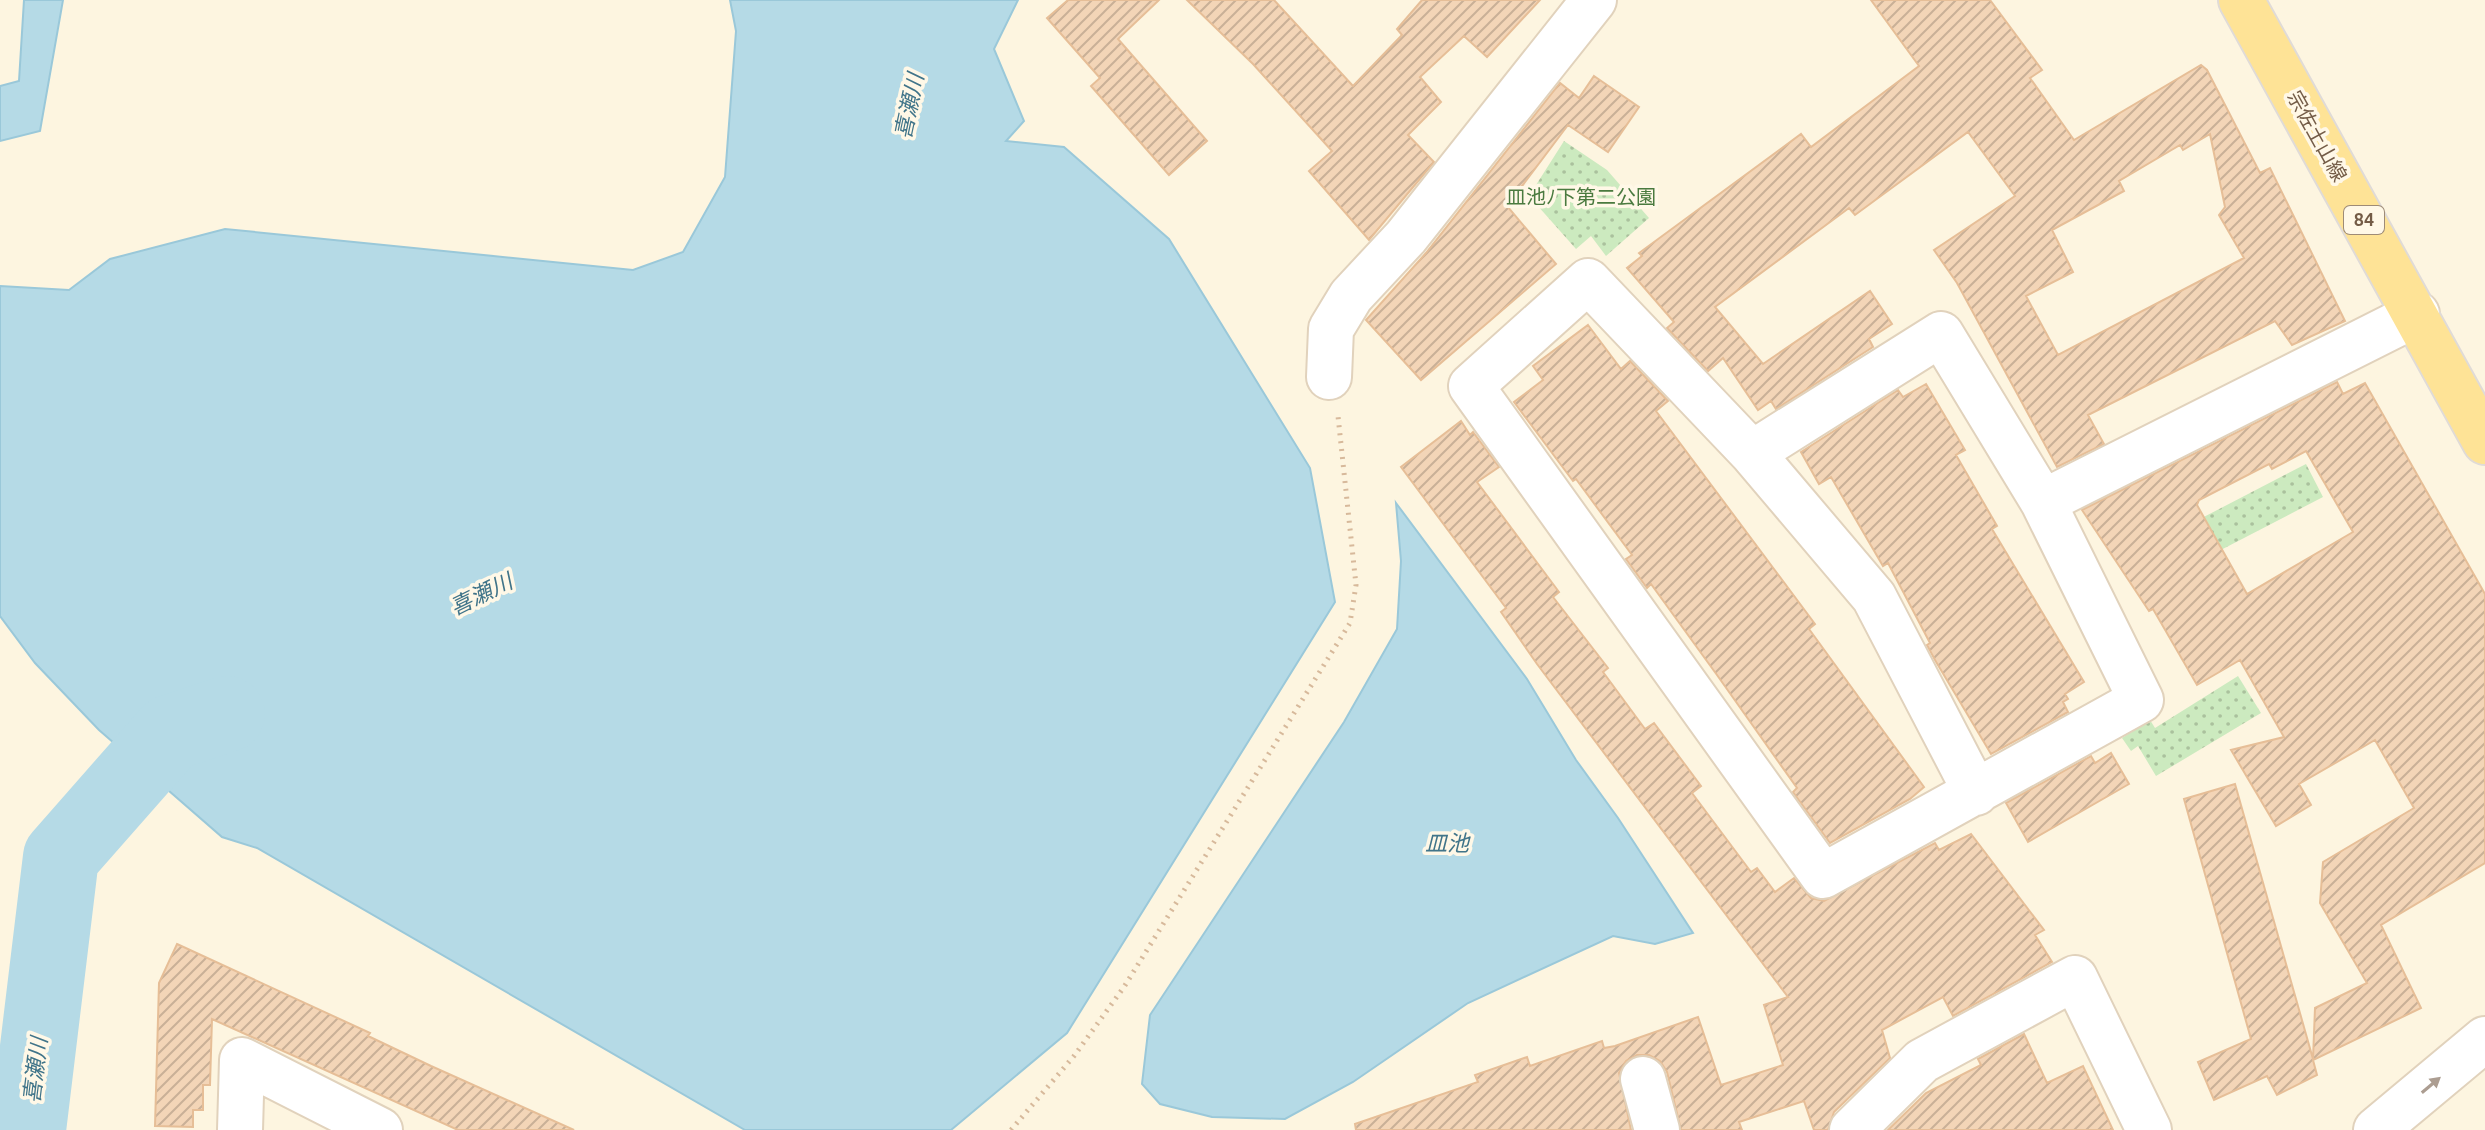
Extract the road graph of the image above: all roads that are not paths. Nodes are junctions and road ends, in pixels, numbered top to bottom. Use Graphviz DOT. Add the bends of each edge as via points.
graph roads {
  1 [pos="1594,0"];
  2 [pos="2241,0"];
  3 [pos="2417,314"];
  4 [pos="1329,377"];
  5 [pos="2485,442"];
  6 [pos="1752,453"];
  7 [pos="2043,502"];
  8 [pos="1976,793"];
  9 [pos="2485,1039"];
  10 [pos="1643,1079"];
  11 [pos="240,1130"];
  12 [pos="380,1130"];
  13 [pos="1657,1130"];
  14 [pos="1852,1130"];
  15 [pos="2149,1130"];
  16 [pos="2376,1130"];
  1 -- 4 [label="street" via="1406,237 1351,296 1331,329"];
  2 -- 3 [label="main road, 宗佐土山線 / 84"];
  3 -- 5 [label="main road, 宗佐土山線 / 84"];
  3 -- 7 [label="street"];
  6 -- 7 [label="street" via="1941,334"];
  6 -- 8 [label="street" via="1874,597"];
  6 -- 8 [label="street" via="1588,281 1471,386 1823,876"];
  7 -- 8 [label="street" via="2141,700"];
  16 -- 9 [label="street, one-way"];
  10 -- 13 [label="street"];
  11 -- 12 [label="street" via="242,1060"];
  14 -- 15 [label="street" via="1922,1061 2075,978"];
}
